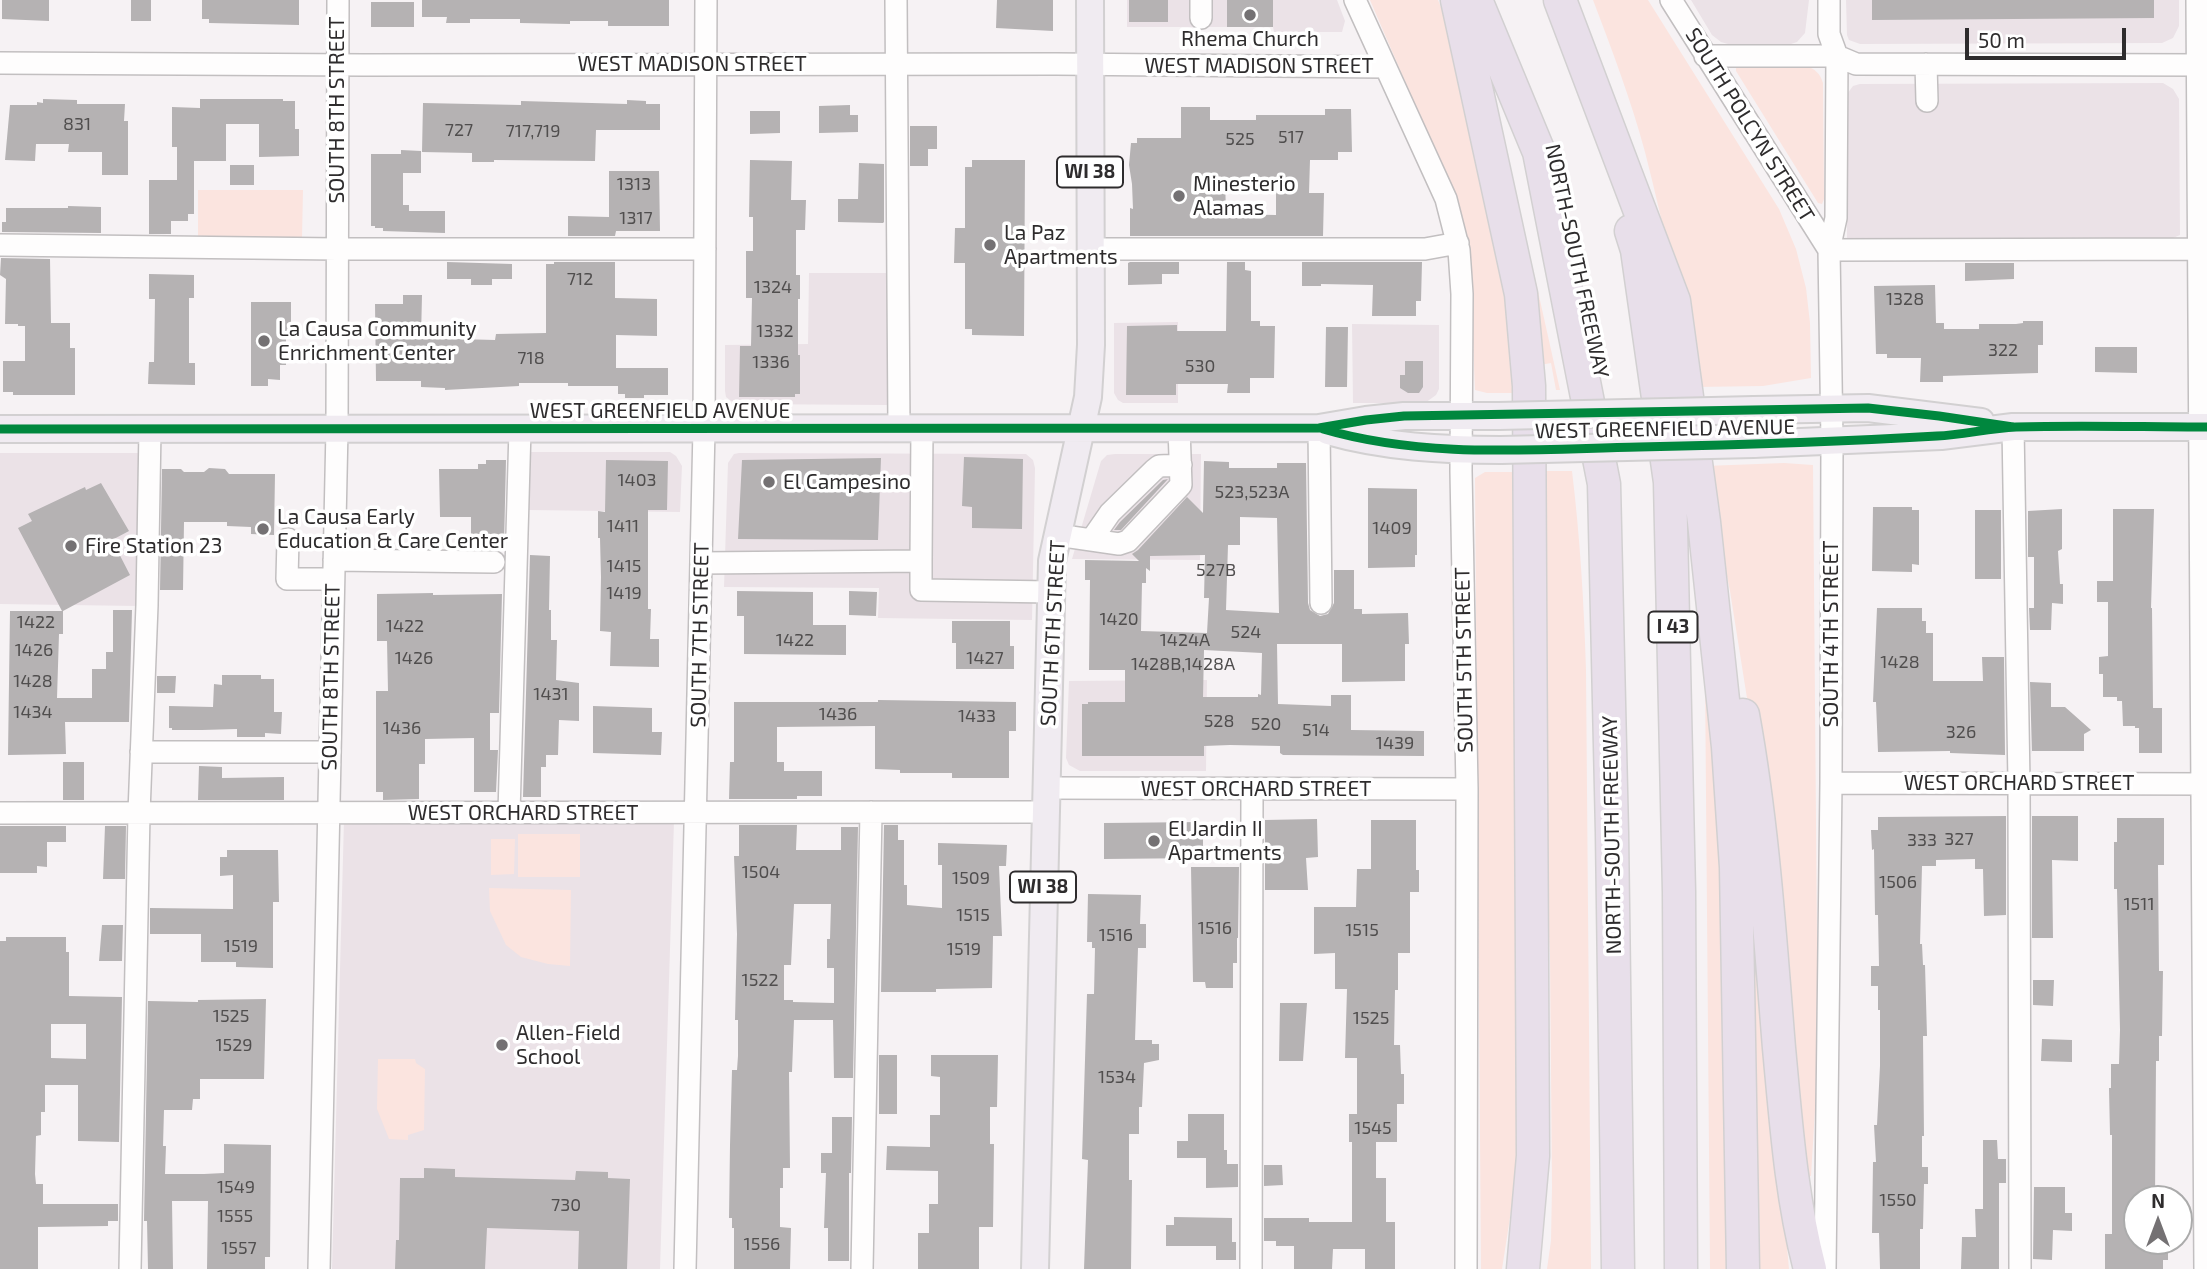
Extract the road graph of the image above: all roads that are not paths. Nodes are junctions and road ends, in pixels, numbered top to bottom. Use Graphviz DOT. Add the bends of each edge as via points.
graph roads {
  1 [pos="338,0"];
  2 [pos="706,0"];
  3 [pos="896,0"];
  4 [pos="1090,0"];
  5 [pos="1355,0"];
  6 [pos="1457,0"];
  7 [pos="1476,0"];
  8 [pos="1559,0"];
  9 [pos="1671,0"];
  10 [pos="1829,0"];
  11 [pos="2197,0"];
  12 [pos="1705,56"];
  13 [pos="1837,56"];
  14 [pos="0,63"];
  15 [pos="706,64"];
  16 [pos="897,64"];
  17 [pos="1090,64"];
  18 [pos="1926,64"];
  19 [pos="337,65"];
  20 [pos="2198,65"];
  21 [pos="1385,67"];
  22 [pos="1927,101"];
  23 [pos="1458,243"];
  24 [pos="0,245"];
  25 [pos="337,249"];
  26 [pos="705,249"];
  27 [pos="1091,249"];
  28 [pos="2199,249"];
  29 [pos="1829,250"];
  30 [pos="2203,292"];
  31 [pos="1831,409"];
  32 [pos="1460,416"];
  33 [pos="2014,427"];
  34 [pos="2203,427"];
  35 [pos="911,428"];
  36 [pos="1081,428"];
  37 [pos="1179,428"];
  38 [pos="1319,428"];
  39 [pos="0,429"];
  40 [pos="150,429"];
  41 [pos="337,429"];
  42 [pos="520,429"];
  43 [pos="704,429"];
  44 [pos="1832,442"];
  45 [pos="1460,450"];
  46 [pos="1181,465"];
  47 [pos="1704,522"];
  48 [pos="1057,535"];
  49 [pos="288,539"];
  50 [pos="1092,539"];
  51 [pos="921,561"];
  52 [pos="494,562"];
  53 [pos="701,563"];
  54 [pos="334,570"];
  55 [pos="1051,592"];
  56 [pos="1321,603"];
  57 [pos="141,752"];
  58 [pos="329,752"];
  59 [pos="1831,783"];
  60 [pos="2020,783"];
  61 [pos="2204,784"];
  62 [pos="1252,789"];
  63 [pos="1467,789"];
  64 [pos="1045,800"];
  65 [pos="696,812"];
  66 [pos="871,812"];
  67 [pos="0,813"];
  68 [pos="139,813"];
  69 [pos="328,813"];
  70 [pos="509,813"];
  71 [pos="130,1269"];
  72 [pos="319,1269"];
  73 [pos="685,1269"];
  74 [pos="862,1269"];
  75 [pos="1035,1269"];
  76 [pos="1251,1269"];
  77 [pos="1466,1269"];
  78 [pos="1524,1269"];
  79 [pos="1618,1269"];
  80 [pos="1681,1269"];
  81 [pos="1743,1269"];
  82 [pos="1810,1269"];
  83 [pos="1825,1269"];
  84 [pos="2020,1269"];
  85 [pos="2205,1269"];
  1 -- 19 [label="street, SOUTH 8TH STREET"];
  2 -- 15 [label="street, SOUTH 7TH STREET"];
  3 -- 16 [label="street"];
  4 -- 17 [label="main road, SOUTH 6TH STREET / WI 38"];
  5 -- 21 [label="street, SOUTH 5TH STREET"];
  6 -- 78 [label="highway" via="1521,294 1529,386 1534,1156"];
  7 -- 79 [label="highway, NORTH-SOUTH FREEWAY" via="1539,152 1604,484"];
  8 -- 47 [label="highway" via="1674,301"];
  8 -- 80 [label="highway, I 43" via="1637,250 1670,482"];
  9 -- 12 [label="street, SOUTH POLCYN STREET"];
  10 -- 13 [label="street, SOUTH 4TH STREET" via="1829,34"];
  11 -- 20 [label="street"];
  12 -- 13 [label="street"];
  12 -- 29 [label="street, SOUTH POLCYN STREET"];
  13 -- 18 [label="street" via="1856,64"];
  13 -- 29 [label="street, SOUTH 4TH STREET" via="1836,218"];
  14 -- 19 [label="street, WEST MADISON STREET"];
  15 -- 16 [label="street, WEST MADISON STREET"];
  15 -- 19 [label="street, WEST MADISON STREET"];
  15 -- 26 [label="street, SOUTH 7TH STREET"];
  16 -- 17 [label="street, WEST MADISON STREET"];
  16 -- 35 [label="street"];
  17 -- 21 [label="street, WEST MADISON STREET"];
  17 -- 27 [label="main road, SOUTH 6TH STREET / WI 38"];
  18 -- 20 [label="street"];
  18 -- 22 [label="street"];
  19 -- 25 [label="street, SOUTH 8TH STREET"];
  20 -- 28 [label="street"];
  21 -- 23 [label="street, SOUTH 5TH STREET" via="1446,199"];
  23 -- 27 [label="street" via="1425,249"];
  23 -- 32 [label="street, SOUTH 5TH STREET"];
  24 -- 25 [label="street"];
  25 -- 26 [label="street"];
  25 -- 41 [label="street, SOUTH 8TH STREET"];
  26 -- 43 [label="street, SOUTH 7TH STREET"];
  27 -- 36 [label="main road, SOUTH 6TH STREET / WI 38" via="1091,345"];
  28 -- 29 [label="street"];
  28 -- 30 [label="street"];
  29 -- 31 [label="street, SOUTH 4TH STREET"];
  30 -- 34 [label="street"];
  31 -- 32 [label="main road, WEST GREENFIELD AVENUE, bridge"];
  31 -- 33 [label="main road, WEST GREENFIELD AVENUE" via="1868,408"];
  31 -- 44 [label="street, SOUTH 4TH STREET"];
  32 -- 38 [label="main road, WEST GREENFIELD AVENUE" via="1404,416"];
  32 -- 45 [label="street, SOUTH 5TH STREET"];
  33 -- 34 [label="main road, WEST GREENFIELD AVENUE"];
  33 -- 44 [label="main road, WEST GREENFIELD AVENUE"];
  33 -- 60 [label="street"];
  34 -- 61 [label="street"];
  35 -- 36 [label="main road, WEST GREENFIELD AVENUE"];
  35 -- 43 [label="main road, WEST GREENFIELD AVENUE"];
  35 -- 51 [label="street"];
  36 -- 37 [label="main road, WEST GREENFIELD AVENUE"];
  36 -- 48 [label="main road, SOUTH 6TH STREET / WI 38"];
  37 -- 38 [label="main road, WEST GREENFIELD AVENUE"];
  37 -- 46 [label="street"];
  38 -- 45 [label="main road, WEST GREENFIELD AVENUE" via="1354,439"];
  38 -- 56 [label="street"];
  39 -- 40 [label="main road, WEST GREENFIELD AVENUE"];
  40 -- 41 [label="main road, WEST GREENFIELD AVENUE"];
  40 -- 57 [label="street"];
  41 -- 42 [label="main road, WEST GREENFIELD AVENUE"];
  41 -- 54 [label="street, SOUTH 8TH STREET"];
  42 -- 43 [label="main road, WEST GREENFIELD AVENUE"];
  42 -- 70 [label="street"];
  43 -- 53 [label="street, SOUTH 7TH STREET"];
  44 -- 45 [label="main road, WEST GREENFIELD AVENUE, bridge"];
  44 -- 59 [label="street, SOUTH 4TH STREET"];
  45 -- 63 [label="street, SOUTH 5TH STREET"];
  46 -- 50 [label="street" via="1154,470 1110,513"];
  46 -- 50 [label="street" via="1181,485 1128,541"];
  47 -- 81 [label="highway" via="1736,867"];
  47 -- 82 [label="highway" via="1752,764 1788,1148"];
  48 -- 50 [label="street"];
  48 -- 55 [label="main road, SOUTH 6TH STREET / WI 38"];
  49 -- 54 [label="street" via="287,579"];
  51 -- 53 [label="street"];
  51 -- 55 [label="street" via="921,590"];
  52 -- 54 [label="street"];
  53 -- 65 [label="street, SOUTH 7TH STREET"];
  54 -- 58 [label="street, SOUTH 8TH STREET"];
  55 -- 64 [label="main road, SOUTH 6TH STREET / WI 38"];
  57 -- 58 [label="street"];
  57 -- 68 [label="street"];
  58 -- 69 [label="street, SOUTH 8TH STREET"];
  59 -- 60 [label="street, WEST ORCHARD STREET"];
  59 -- 83 [label="street, SOUTH 4TH STREET"];
  60 -- 61 [label="street, WEST ORCHARD STREET"];
  60 -- 84 [label="street"];
  61 -- 85 [label="street"];
  62 -- 63 [label="street, WEST ORCHARD STREET"];
  62 -- 64 [label="street, WEST ORCHARD STREET"];
  62 -- 76 [label="street"];
  63 -- 77 [label="street, SOUTH 5TH STREET"];
  64 -- 66 [label="street, WEST ORCHARD STREET"];
  64 -- 75 [label="main road, SOUTH 6TH STREET / WI 38"];
  65 -- 66 [label="street, WEST ORCHARD STREET"];
  65 -- 70 [label="street, WEST ORCHARD STREET"];
  65 -- 73 [label="street, SOUTH 7TH STREET"];
  66 -- 74 [label="street"];
  67 -- 68 [label="street, WEST ORCHARD STREET"];
  68 -- 69 [label="street, WEST ORCHARD STREET"];
  68 -- 71 [label="street"];
  69 -- 70 [label="street, WEST ORCHARD STREET"];
  69 -- 72 [label="street, SOUTH 8TH STREET"];
}
